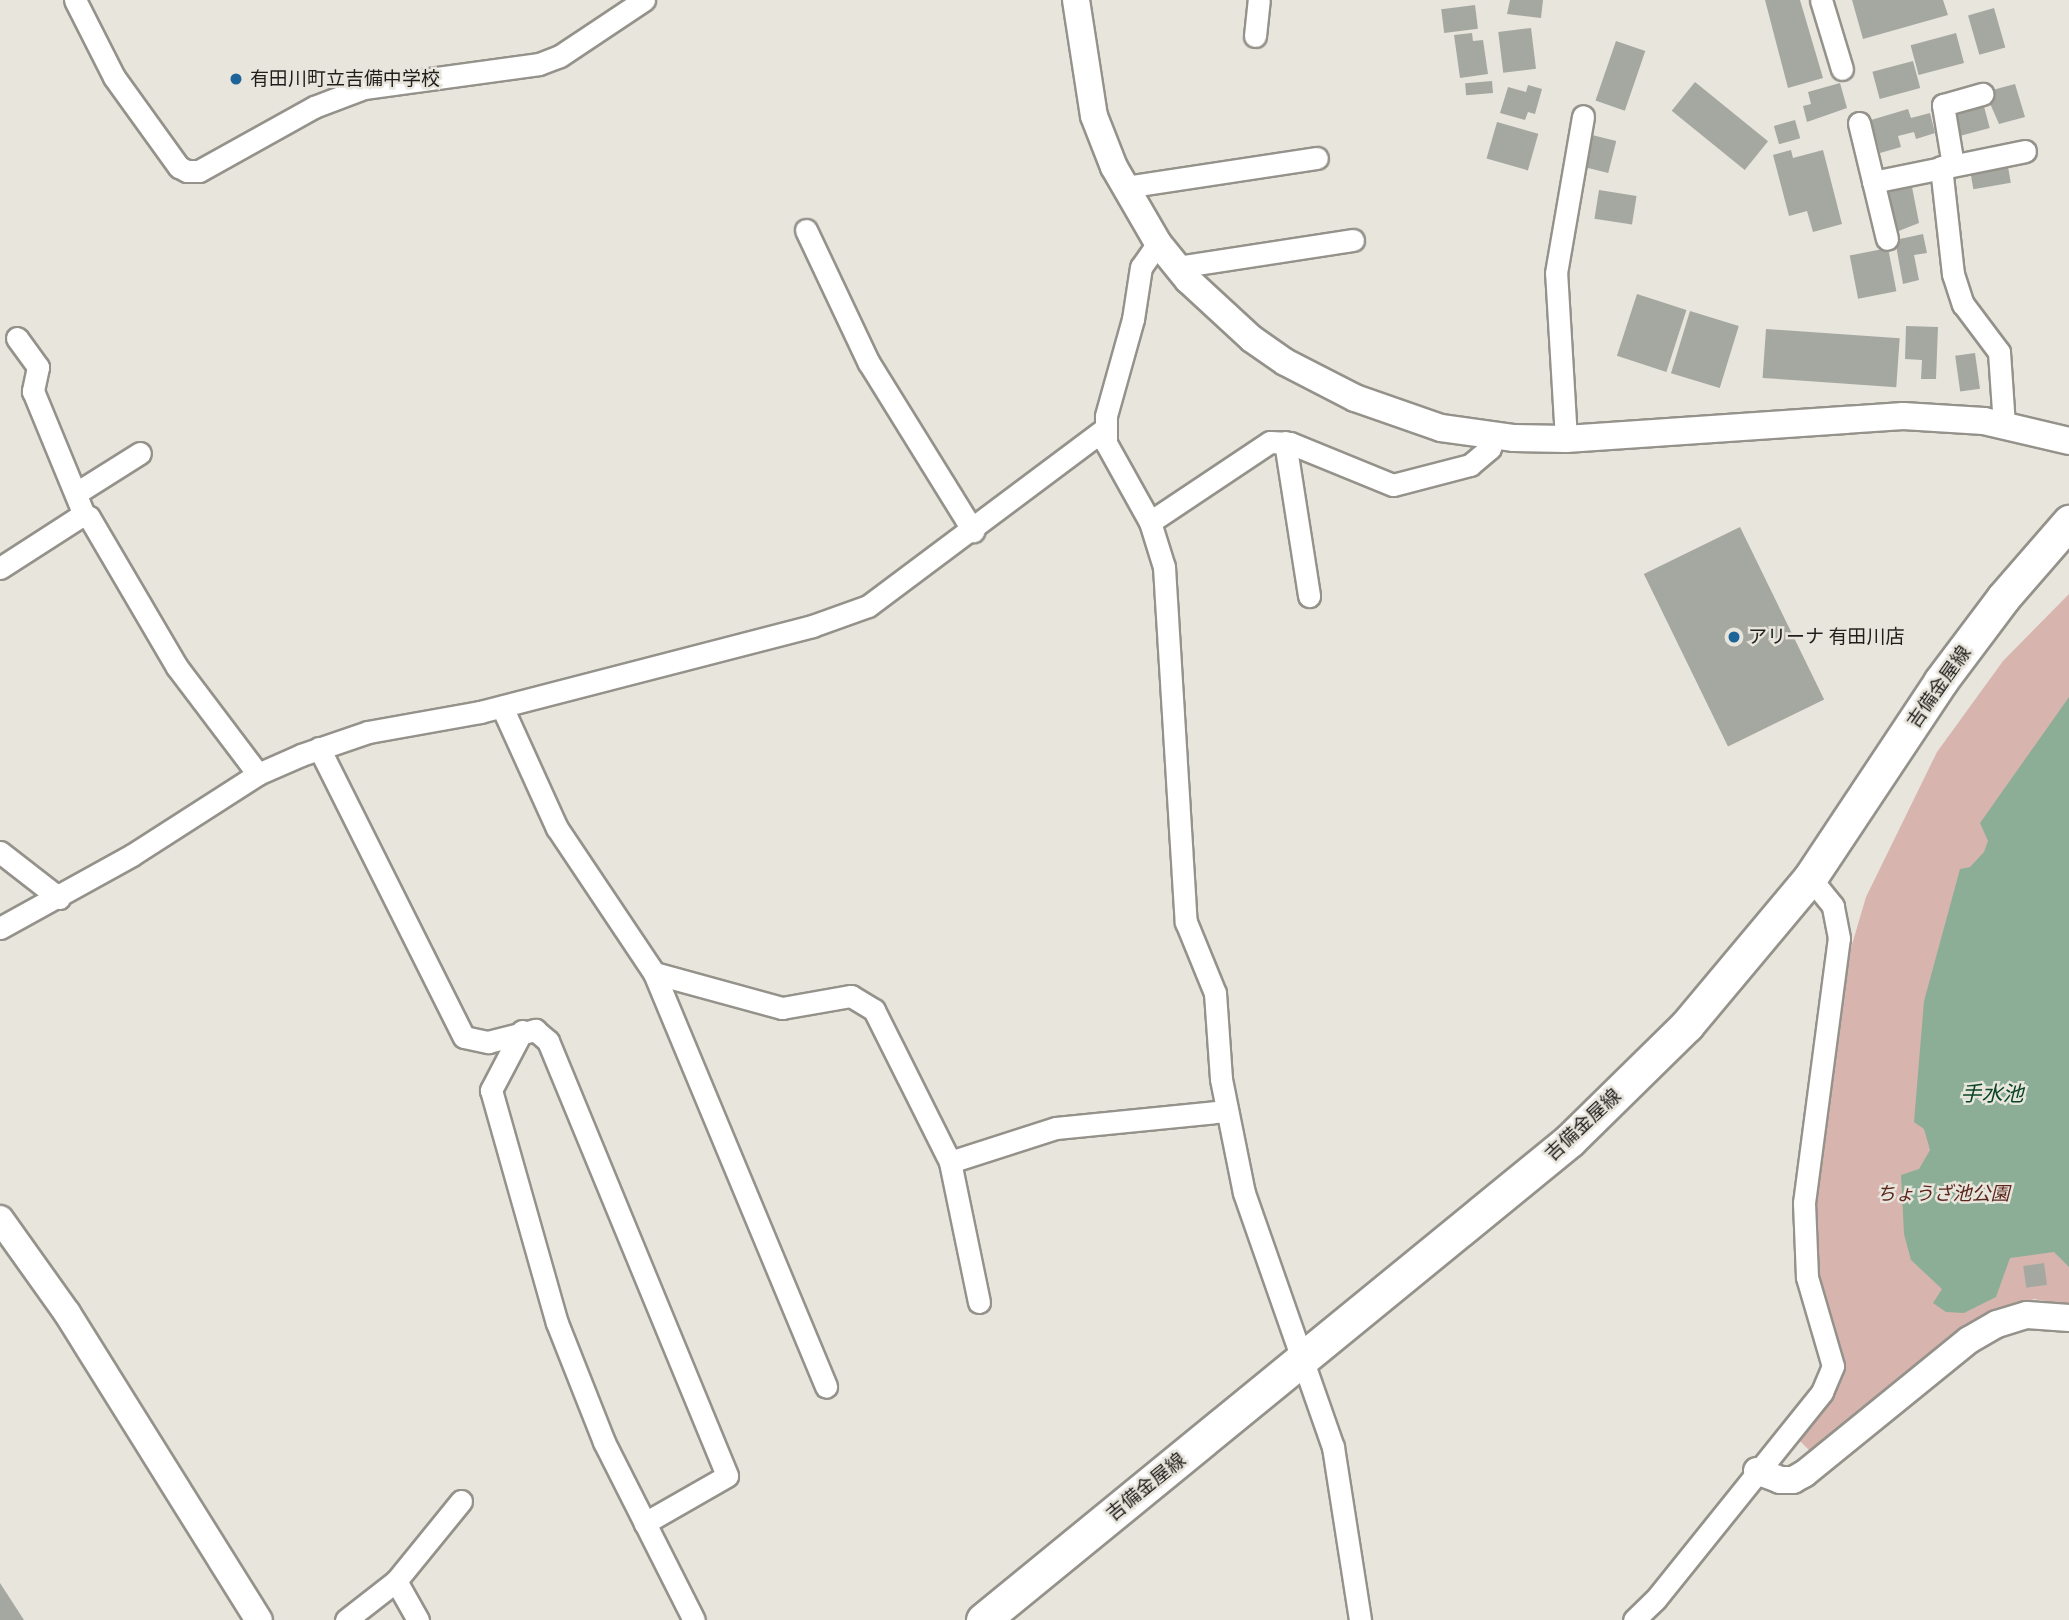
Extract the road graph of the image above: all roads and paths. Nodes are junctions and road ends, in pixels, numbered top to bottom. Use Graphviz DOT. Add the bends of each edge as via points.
graph roads {
  1 [pos="75,0"];
  2 [pos="644,0"];
  3 [pos="1076,0"];
  4 [pos="1259,0"];
  5 [pos="1821,0"];
  6 [pos="1255,36"];
  7 [pos="1842,69"];
  8 [pos="1982,94"];
  9 [pos="1583,116"];
  10 [pos="1859,123"];
  11 [pos="2025,151"];
  12 [pos="1317,158"];
  13 [pos="1947,166"];
  14 [pos="1873,182"];
  15 [pos="1125,187"];
  16 [pos="806,230"];
  17 [pos="1886,239"];
  18 [pos="1353,240"];
  19 [pos="1158,243"];
  20 [pos="1177,267"];
  21 [pos="17,338"];
  22 [pos="2004,425"];
  23 [pos="1105,429"];
  24 [pos="1493,436"];
  25 [pos="1566,439"];
  26 [pos="2069,441"];
  27 [pos="1285,442"];
  28 [pos="140,453"];
  29 [pos="78,492"];
  30 [pos="84,515"];
  31 [pos="1150,522"];
  32 [pos="2069,522"];
  33 [pos="973,531"];
  34 [pos="0,568"];
  35 [pos="1309,596"];
  36 [pos="502,707"];
  37 [pos="319,748"];
  38 [pos="258,774"];
  39 [pos="0,852"];
  40 [pos="1810,878"];
  41 [pos="59,898"];
  42 [pos="0,928"];
  43 [pos="654,973"];
  44 [pos="522,1031"];
  45 [pos="1227,1111"];
  46 [pos="950,1162"];
  47 [pos="0,1219"];
  48 [pos="979,1302"];
  49 [pos="2069,1318"];
  50 [pos="1301,1360"];
  51 [pos="826,1387"];
  52 [pos="1758,1472"];
  53 [pos="461,1501"];
  54 [pos="645,1523"];
  55 [pos="396,1581"];
  56 [pos="259,1620"];
  57 [pos="346,1620"];
  58 [pos="418,1620"];
  59 [pos="694,1620"];
  60 [pos="984,1620"];
  61 [pos="1360,1620"];
  62 [pos="1633,1620"];
  1 -- 2 [label="street" via="114,77 179,167 187,171 199,171 314,107 364,88 540,64 561,56"];
  3 -- 15 [label="street" via="1094,116"];
  4 -- 6 [label="street"];
  5 -- 7 [label="street"];
  8 -- 13 [label="street" via="1943,104"];
  9 -- 25 [label="street" via="1556,273"];
  10 -- 14 [label="street"];
  11 -- 13 [label="street"];
  12 -- 15 [label="street"];
  13 -- 14 [label="street"];
  13 -- 22 [label="street" via="1953,274 1964,304 1998,352"];
  14 -- 17 [label="street"];
  15 -- 19 [label="street"];
  16 -- 33 [label="street" via="869,363"];
  18 -- 20 [label="street"];
  19 -- 20 [label="street"];
  19 -- 23 [label="street" via="1140,267 1133,319"];
  20 -- 24 [label="street" via="1252,339 1308,374 1392,413"];
  21 -- 29 [label="street" via="38,368 33,391"];
  22 -- 25 [label="street" via="1868,416"];
  22 -- 26 [label="street"];
  23 -- 31 [label="street" via="1110,455"];
  23 -- 33 [label="street"];
  24 -- 25 [label="street"];
  24 -- 27 [label="street" via="1490,448 1470,465 1393,485"];
  27 -- 31 [label="street" via="1270,442 1252,451"];
  27 -- 35 [label="street"];
  28 -- 29 [label="street"];
  29 -- 30 [label="street"];
  30 -- 34 [label="street"];
  30 -- 38 [label="street" via="93,522 177,667"];
  31 -- 45 [label="street" via="1164,567 1186,922 1215,993"];
  32 -- 40 [label="main road, 吉備金屋線" via="2003,598 1940,682"];
  33 -- 36 [label="street" via="868,606 812,626"];
  36 -- 37 [label="street" via="368,732"];
  36 -- 43 [label="street" via="558,828"];
  37 -- 38 [label="street"];
  37 -- 44 [label="street" via="455,1025 474,1042"];
  38 -- 41 [label="street"];
  39 -- 41 [label="street"];
  40 -- 50 [label="main road, 吉備金屋線" via="1687,1025 1570,1140"];
  40 -- 52 [label="street" via="1833,906 1839,938 1804,1203 1807,1277 1833,1366 1822,1392"];
  41 -- 42 [label="street"];
  43 -- 46 [label="street" via="782,1008 851,996 863,999 874,1010"];
  43 -- 51 [label="street"];
  44 -- 54 [label="street" via="491,1090 557,1323 604,1442"];
  44 -- 54 [label="street" via="535,1030 548,1041 727,1476"];
  45 -- 46 [label="street" via="1066,1127"];
  45 -- 50 [label="street" via="1252,1218"];
  46 -- 48 [label="street"];
  47 -- 56 [label="street" via="122,1398"];
  49 -- 52 [label="street" via="2027,1315 1997,1324 1969,1340 1804,1474 1780,1480"];
  50 -- 60 [label="main road, 吉備金屋線"];
  50 -- 61 [label="street" via="1333,1447"];
  52 -- 62 [label="street" via="1655,1600"];
  53 -- 55 [label="street"];
  54 -- 59 [label="street"];
  55 -- 57 [label="street"];
  55 -- 58 [label="street"];
}
